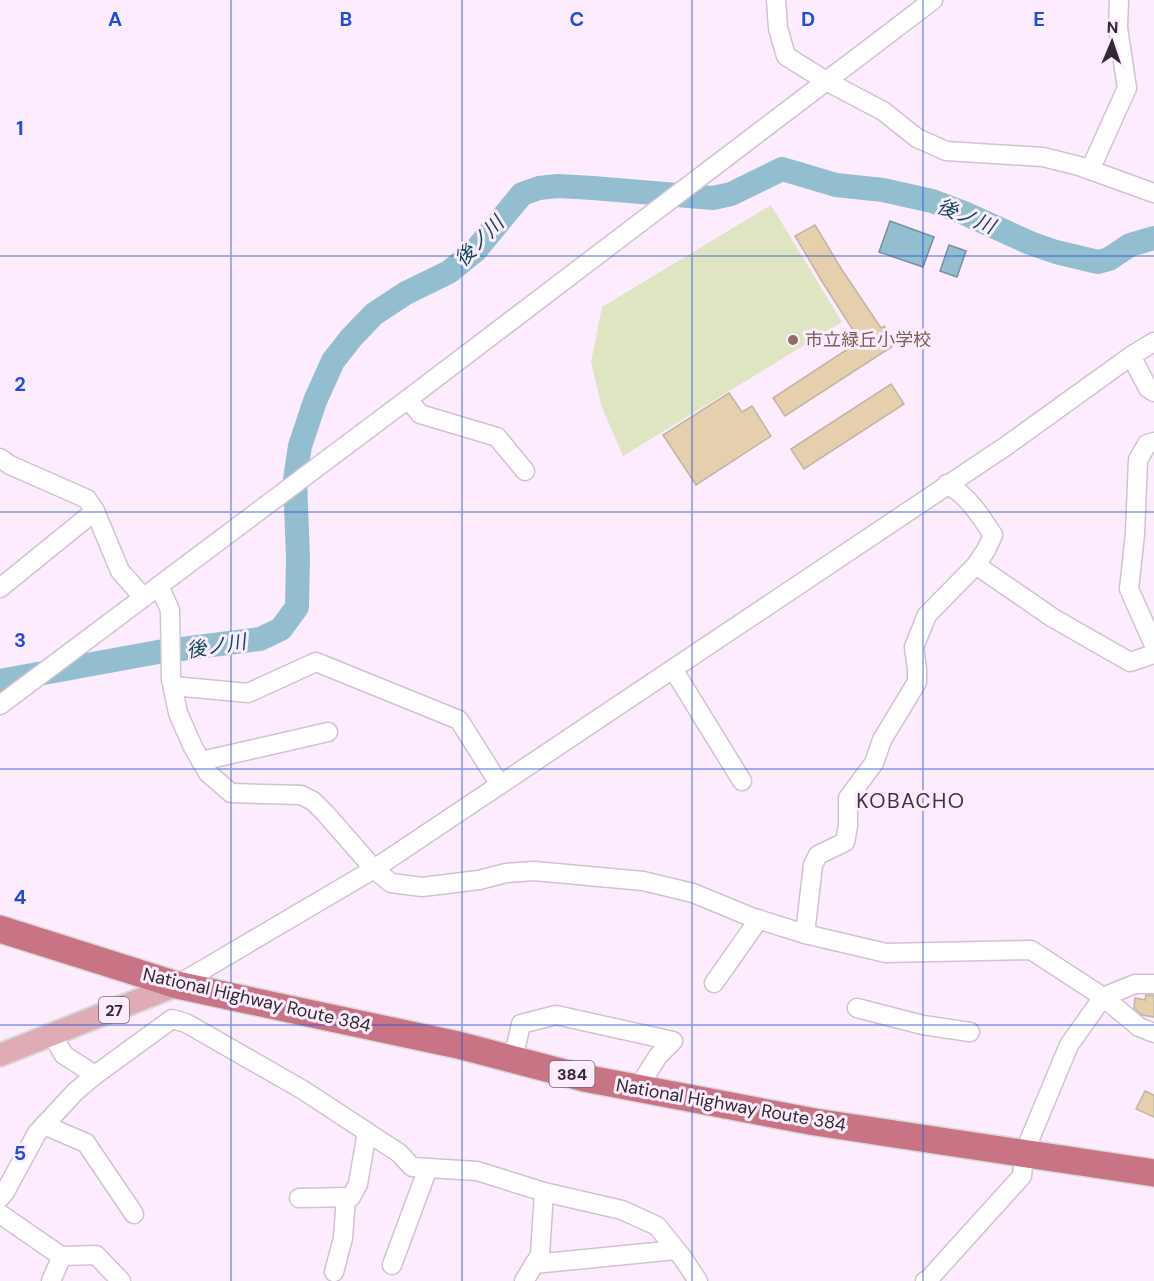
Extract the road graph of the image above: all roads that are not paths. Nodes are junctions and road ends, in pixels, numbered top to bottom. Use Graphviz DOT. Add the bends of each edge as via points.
graph roads {
  1 [pos="776,0"];
  2 [pos="933,0"];
  3 [pos="1119,0"];
  4 [pos="826,81"];
  5 [pos="1090,170"];
  6 [pos="1154,194"];
  7 [pos="1154,342"];
  8 [pos="1131,356"];
  9 [pos="1154,392"];
  10 [pos="408,399"];
  11 [pos="1154,442"];
  12 [pos="0,458"];
  13 [pos="525,471"];
  14 [pos="947,484"];
  15 [pos="95,511"];
  16 [pos="976,565"];
  17 [pos="159,586"];
  18 [pos="0,588"];
  19 [pos="143,597"];
  20 [pos="1154,645"];
  21 [pos="1154,654"];
  22 [pos="673,669"];
  23 [pos="172,686"];
  24 [pos="6,700"];
  25 [pos="328,732"];
  26 [pos="201,761"];
  27 [pos="742,781"];
  28 [pos="500,785"];
  29 [pos="374,869"];
  30 [pos="759,920"];
  31 [pos="0,929"];
  32 [pos="805,934"];
  33 [pos="714,983"];
  34 [pos="1154,984"];
  35 [pos="177,985"];
  36 [pos="1103,997"];
  37 [pos="857,1008"];
  38 [pos="970,1032"];
  39 [pos="1154,1034"];
  40 [pos="52,1035"];
  41 [pos="0,1055"];
  42 [pos="513,1059"];
  43 [pos="95,1075"];
  44 [pos="638,1088"];
  45 [pos="44,1125"];
  46 [pos="367,1132"];
  47 [pos="1024,1153"];
  48 [pos="428,1168"];
  49 [pos="1154,1173"];
  50 [pos="544,1191"];
  51 [pos="346,1197"];
  52 [pos="0,1198"];
  53 [pos="299,1198"];
  54 [pos="0,1214"];
  55 [pos="134,1214"];
  56 [pos="676,1250"];
  57 [pos="62,1256"];
  58 [pos="534,1264"];
  59 [pos="392,1265"];
  60 [pos="334,1272"];
  61 [pos="51,1281"];
  62 [pos="121,1281"];
  63 [pos="524,1281"];
  64 [pos="698,1281"];
  65 [pos="927,1281"];
  1 -- 4 [label="street" via="777,28 786,56"];
  2 -- 4 [label="street"];
  3 -- 5 [label="street" via="1118,28 1127,88"];
  4 -- 5 [label="street" via="883,111 917,138 946,151 1043,157"];
  4 -- 10 [label="street"];
  5 -- 6 [label="street"];
  7 -- 8 [label="street"];
  8 -- 9 [label="street"];
  8 -- 14 [label="street"];
  10 -- 13 [label="street" via="420,414 497,437"];
  10 -- 17 [label="street"];
  11 -- 20 [label="street" via="1147,444 1138,460 1129,589"];
  12 -- 15 [label="street" via="87,499"];
  14 -- 16 [label="street" via="979,512 993,535"];
  14 -- 22 [label="street"];
  15 -- 18 [label="street"];
  15 -- 19 [label="street" via="120,571"];
  16 -- 21 [label="street" via="1053,618 1130,662"];
  16 -- 32 [label="street" via="927,615 914,647 917,682 882,740 874,763 848,798 845,842 818,855 813,865"];
  17 -- 19 [label="street"];
  17 -- 23 [label="street" via="170,610"];
  19 -- 24 [label="street"];
  22 -- 27 [label="street"];
  22 -- 28 [label="street"];
  23 -- 26 [label="street" via="178,713"];
  23 -- 28 [label="street" via="248,693 316,662 459,720"];
  25 -- 26 [label="street"];
  26 -- 29 [label="street" via="208,773 231,793 302,795 313,801"];
  28 -- 29 [label="street"];
  29 -- 30 [label="street" via="391,884 422,887 534,871 644,881 693,894"];
  29 -- 35 [label="street"];
  30 -- 32 [label="street"];
  30 -- 33 [label="street"];
  31 -- 35 [label="highway, National Highway Route 384 / 384"];
  32 -- 36 [label="street" via="886,953 1031,950"];
  34 -- 36 [label="street" via="1135,984"];
  35 -- 40 [label="main road, 27"];
  35 -- 42 [label="highway, National Highway Route 384 / 384"];
  36 -- 39 [label="street" via="1139,1027"];
  36 -- 47 [label="street" via="1069,1045"];
  37 -- 38 [label="street"];
  40 -- 41 [label="main road, 27"];
  40 -- 43 [label="street" via="64,1055"];
  42 -- 44 [label="highway, National Highway Route 384 / 384"];
  42 -- 44 [label="street" via="521,1024 556,1015 674,1041 658,1056"];
  43 -- 45 [label="street"];
  43 -- 46 [label="street" via="172,1020 186,1023 303,1090"];
  44 -- 47 [label="highway, National Highway Route 384 / 384" via="815,1122"];
  45 -- 52 [label="street"];
  45 -- 55 [label="street" via="86,1143"];
  46 -- 48 [label="street" via="399,1153 412,1167"];
  46 -- 51 [label="street" via="358,1184 351,1197"];
  47 -- 49 [label="highway, National Highway Route 384 / 384"];
  47 -- 65 [label="street" via="1022,1176"];
  48 -- 50 [label="street" via="477,1171"];
  48 -- 59 [label="street"];
  50 -- 56 [label="street" via="640,1218 657,1226"];
  50 -- 58 [label="street" via="540,1255"];
  51 -- 53 [label="street"];
  51 -- 60 [label="street" via="343,1238"];
  54 -- 57 [label="street"];
  56 -- 58 [label="street"];
  56 -- 64 [label="street"];
  57 -- 61 [label="street"];
  57 -- 62 [label="street" via="96,1256"];
  58 -- 63 [label="street"];
}
